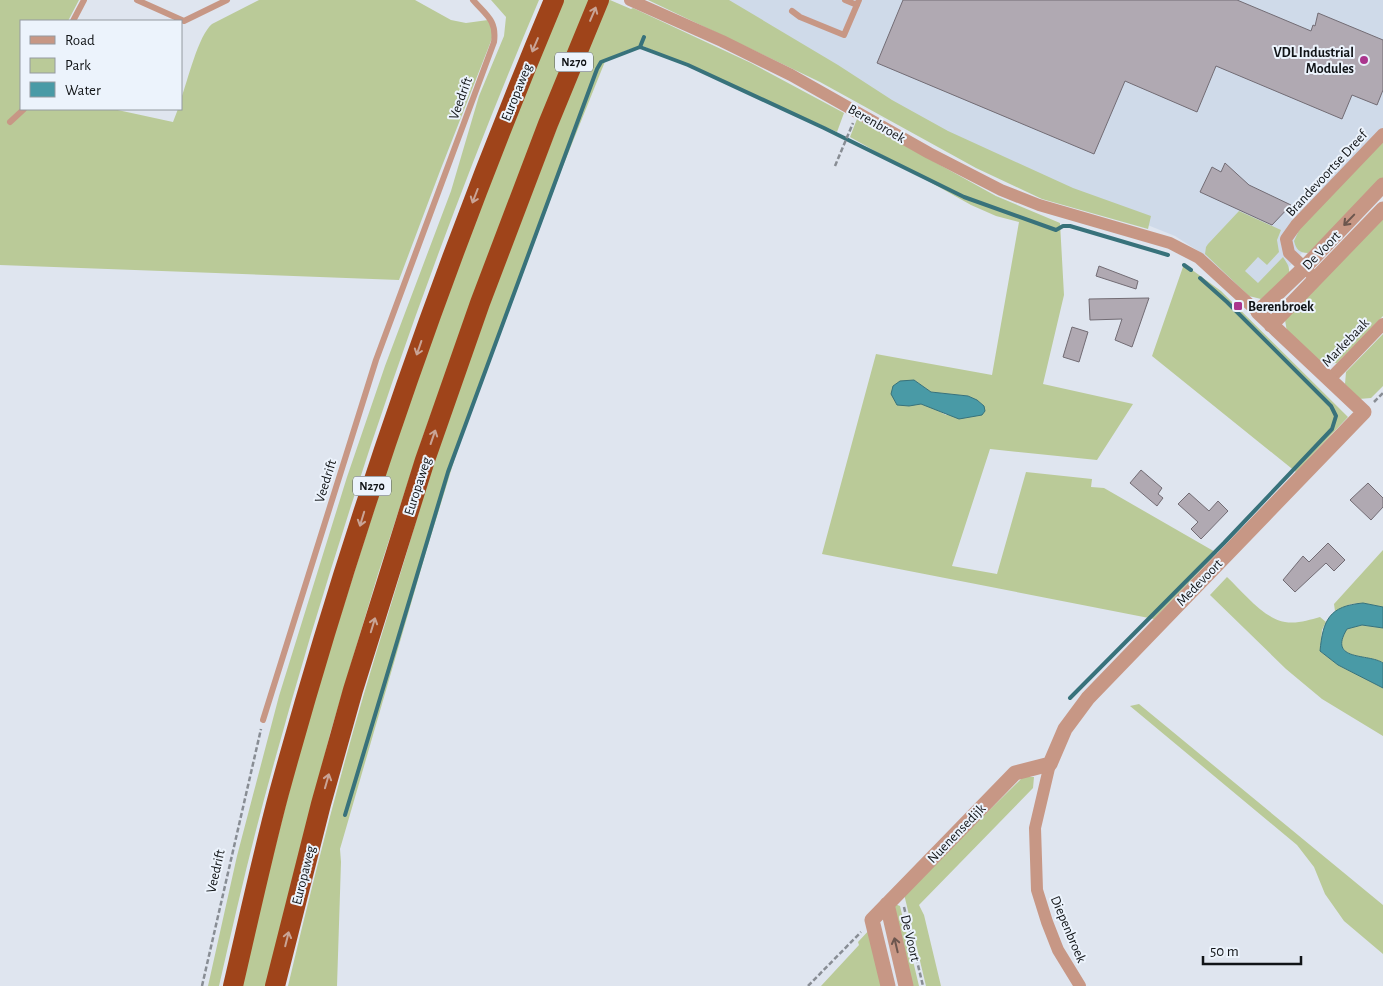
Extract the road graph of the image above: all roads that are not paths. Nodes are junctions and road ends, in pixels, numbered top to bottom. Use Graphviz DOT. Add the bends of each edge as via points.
graph roads {
  1 [pos="84,0"];
  2 [pos="137,0"];
  3 [pos="227,0"];
  4 [pos="472,0"];
  5 [pos="554,0"];
  6 [pos="600,0"];
  7 [pos="630,0"];
  8 [pos="845,0"];
  9 [pos="858,2"];
  10 [pos="792,11"];
  11 [pos="74,20"];
  12 [pos="182,20"];
  13 [pos="182,20"];
  14 [pos="23,110"];
  15 [pos="10,122"];
  16 [pos="1383,134"];
  17 [pos="1383,185"];
  18 [pos="1383,209"];
  19 [pos="1304,268"];
  20 [pos="1316,279"];
  21 [pos="1258,312"];
  22 [pos="1383,324"];
  23 [pos="1271,326"];
  24 [pos="1329,380"];
  25 [pos="1364,412"];
  26 [pos="263,720"];
  27 [pos="1050,764"];
  28 [pos="887,904"];
  29 [pos="233,986"];
  30 [pos="275,986"];
  31 [pos="888,986"];
  32 [pos="906,986"];
  33 [pos="1080,986"];
  1 -- 11 [label="lane"];
  2 -- 12 [label="lane"];
  3 -- 13 [label="lane"];
  4 -- 26 [label="lane, Veedrift" via="493,22 494,42 376,360"];
  5 -- 29 [label="highway, Europaweg / N270, one-way" via="439,290 383,450 279,794"];
  30 -- 6 [label="highway, Europaweg / N270, one-way" via="353,690 425,460 493,267"];
  7 -- 21 [label="street, Berenbroek" via="791,75 1001,190 1170,243 1199,258"];
  8 -- 9 [label="lane"];
  9 -- 10 [label="lane" via="844,34"];
  14 -- 15 [label="lane"];
  16 -- 19 [label="street, Brandevoortse Dreef" via="1286,239 1289,252"];
  17 -- 19 [label="street, De Voort, one-way"];
  18 -- 20 [label="street, De Voort"];
  19 -- 20 [label="street, Brandevoortse Dreef"];
  19 -- 21 [label="street, De Voort"];
  20 -- 23 [label="street, De Voort"];
  21 -- 23 [label="street, Berenbroek"];
  22 -- 24 [label="street, Markebaak"];
  23 -- 24 [label="street, Berenbroek"];
  24 -- 25 [label="street, Berenbroek"];
  25 -- 27 [label="street, Medevoort" via="1088,698 1065,729"];
  27 -- 28 [label="street, Nuenensedijk" via="1015,773"];
  27 -- 33 [label="street, Diepenbroek" via="1034,828 1037,890 1058,950"];
  28 -- 31 [label="street, Nuenensedijk" via="872,920"];
  32 -- 28 [label="street, De Voort, one-way"];
}
